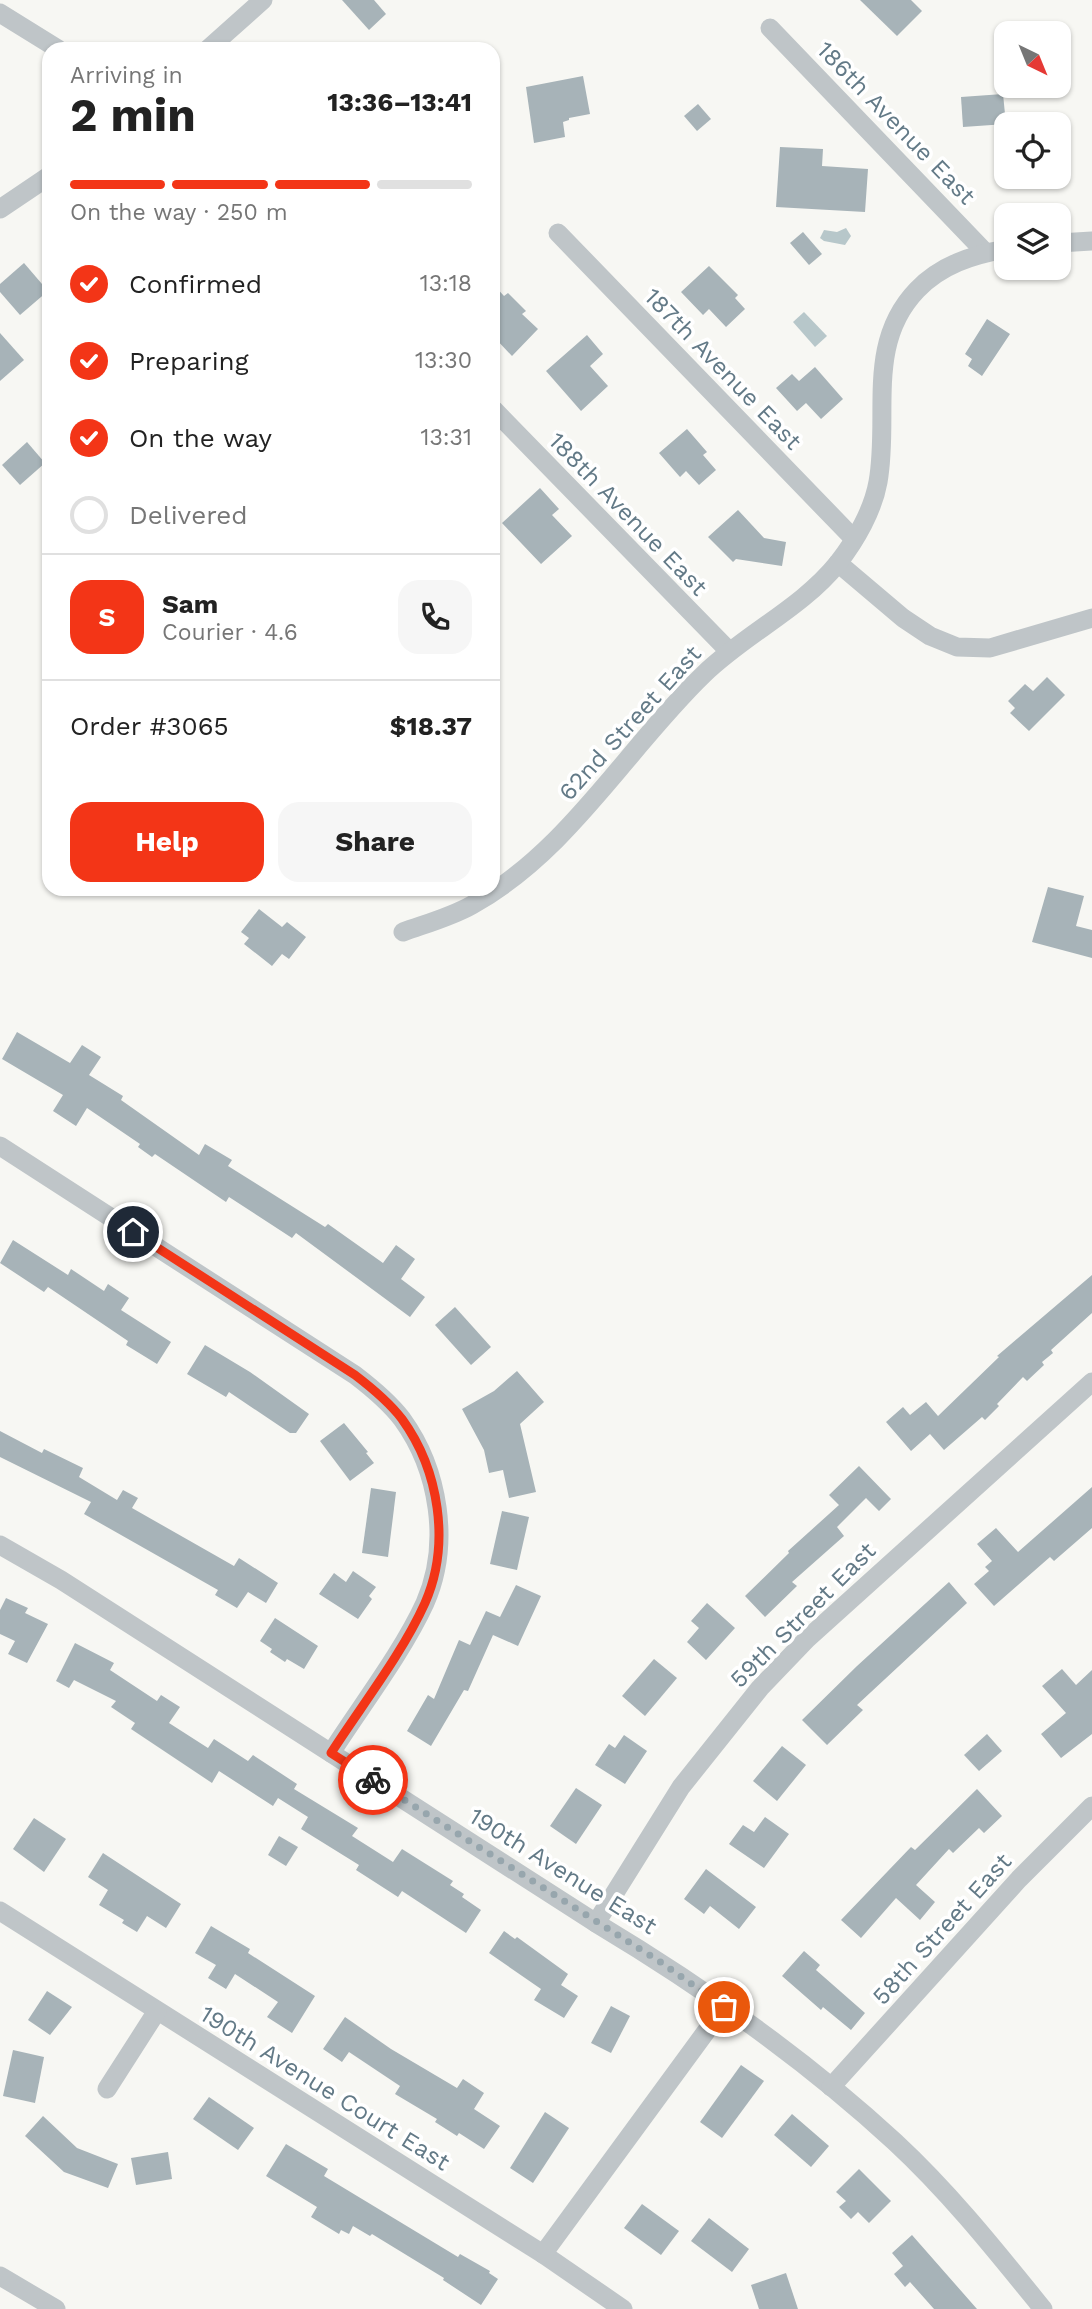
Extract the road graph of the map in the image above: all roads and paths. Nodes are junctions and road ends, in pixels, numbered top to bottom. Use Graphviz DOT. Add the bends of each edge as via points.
graph roads {
  1 [pos="263,0"];
  2 [pos="0,13"];
  3 [pos="771,27"];
  4 [pos="47,42"];
  5 [pos="216,42"];
  6 [pos="42,181"];
  7 [pos="0,209"];
  8 [pos="558,233"];
  9 [pos="1092,241"];
  10 [pos="1071,242"];
  11 [pos="994,251"];
  12 [pos="985,252"];
  13 [pos="500,416"];
  14 [pos="853,539"];
  15 [pos="838,563"];
  16 [pos="1092,618"];
  17 [pos="729,651"];
  18 [pos="500,886"];
  19 [pos="485,896"];
  20 [pos="403,932"];
  21 [pos="0,1146"];
  22 [pos="1092,1382"];
  23 [pos="0,1545"];
  24 [pos="331,1753"];
  25 [pos="1092,1806"];
  26 [pos="0,1911"];
  27 [pos="596,1923"];
  28 [pos="724,2007"];
  29 [pos="157,2011"];
  30 [pos="831,2087"];
  31 [pos="107,2089"];
  32 [pos="543,2254"];
  33 [pos="0,2276"];
  34 [pos="56,2309"];
  35 [pos="623,2309"];
  36 [pos="1043,2309"];
  1 -- 5 [label="street"];
  2 -- 4 [label="street"];
  3 -- 12 [label="street, 186th Avenue East"];
  6 -- 7 [label="street"];
  8 -- 14 [label="street, 187th Avenue East"];
  9 -- 10 [label="street"];
  11 -- 12 [label="street, 62nd Street East"];
  12 -- 14 [label="street, 62nd Street East" via="934,275 896,316 883,369 877,485"];
  13 -- 17 [label="street, 188th Avenue East"];
  14 -- 15 [label="street, 62nd Street East"];
  15 -- 16 [label="street" via="904,618 957,648 990,648"];
  15 -- 17 [label="street, 62nd Street East" via="793,605"];
  17 -- 18 [label="street, 62nd Street East" via="674,705 574,821"];
  19 -- 20 [label="street, 62nd Street East"];
  21 -- 24 [label="street" via="355,1375 402,1419 419,1446 435,1491 439,1523 431,1587 410,1630"];
  22 -- 27 [label="street, 59th Street East" via="817,1630 760,1688 681,1787"];
  23 -- 24 [label="street, 190th Avenue East"];
  24 -- 27 [label="street, 190th Avenue East"];
  25 -- 30 [label="street, 58th Street East" via="1019,1879"];
  26 -- 29 [label="street, 190th Avenue Court East"];
  27 -- 28 [label="street, 190th Avenue East"];
  28 -- 30 [label="street, 190th Avenue East"];
  28 -- 32 [label="street"];
  29 -- 31 [label="street"];
  29 -- 32 [label="street, 190th Avenue Court East"];
  30 -- 36 [label="street, 190th Avenue East" via="896,2143 960,2209"];
  32 -- 35 [label="street, 190th Avenue Court East"];
  33 -- 34 [label="street"];
}
